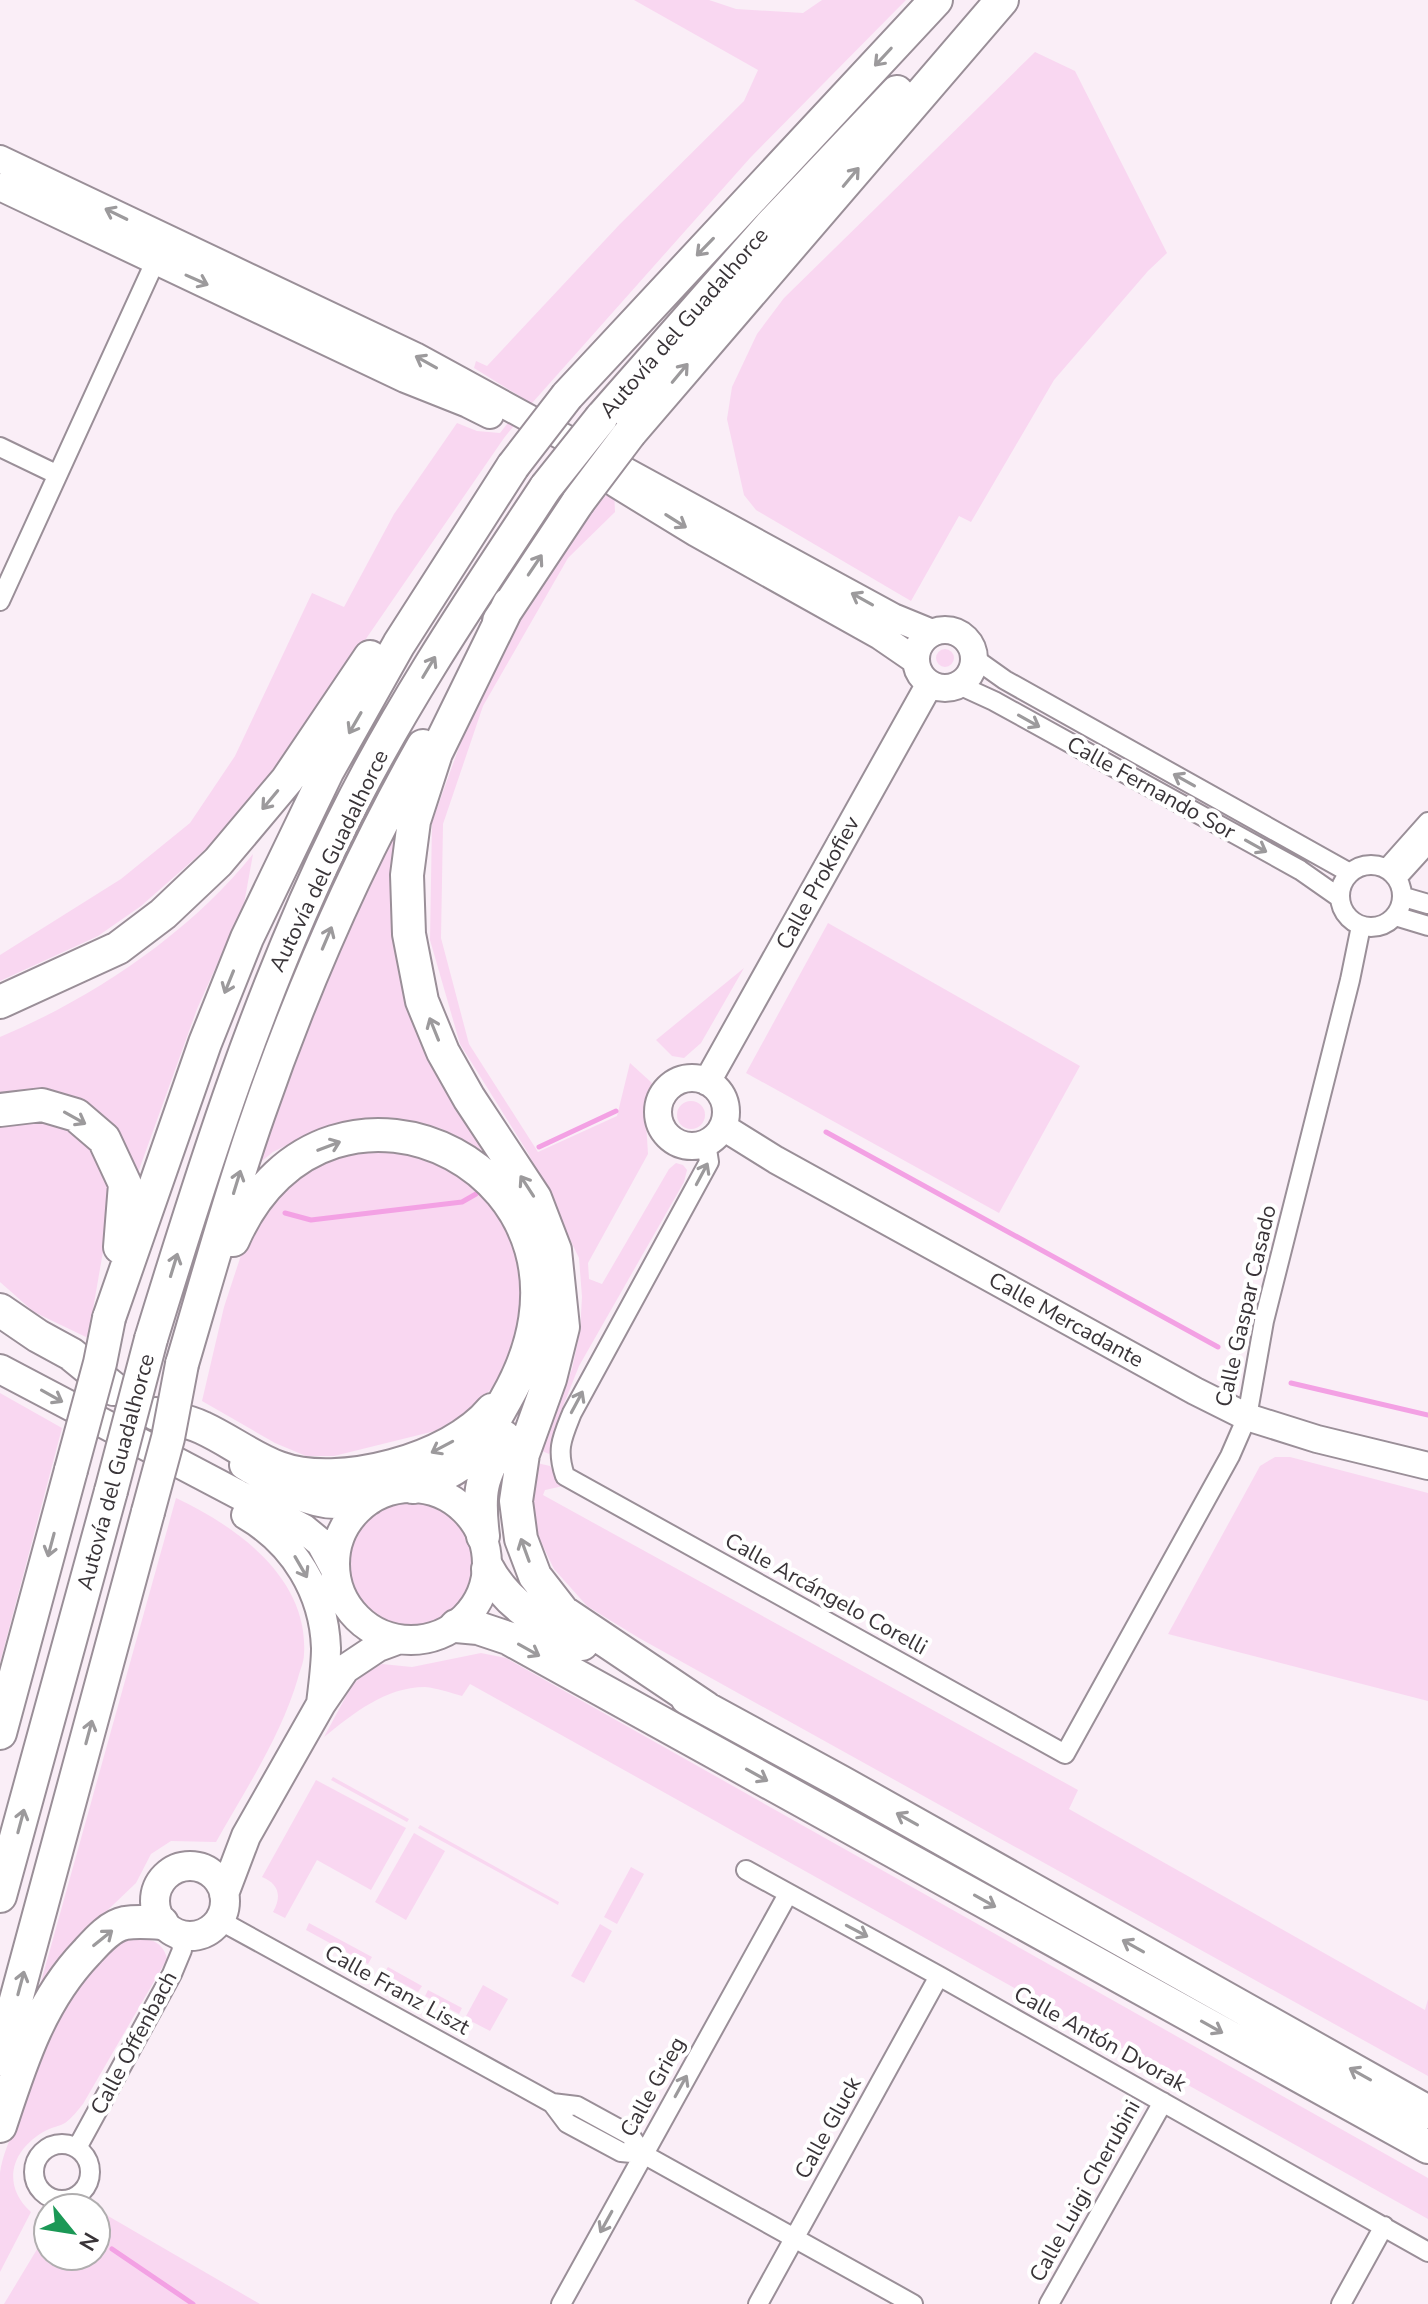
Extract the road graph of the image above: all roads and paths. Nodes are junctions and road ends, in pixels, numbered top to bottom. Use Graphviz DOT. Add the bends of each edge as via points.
graph roads {
  1 [pos="936,0"];
  2 [pos="983,0"];
  3 [pos="1002,0"];
  4 [pos="0,159"];
  5 [pos="0,187"];
  6 [pos="160,249"];
  7 [pos="565,446"];
  8 [pos="0,447"];
  9 [pos="513,466"];
  10 [pos="56,474"];
  11 [pos="0,601"];
  12 [pos="509,604"];
  13 [pos="932,633"];
  14 [pos="974,658"];
  15 [pos="915,660"];
  16 [pos="929,685"];
  17 [pos="959,685"];
  18 [pos="1428,822"];
  19 [pos="1428,844"];
  20 [pos="1350,873"];
  21 [pos="1392,873"];
  22 [pos="1404,897"];
  23 [pos="1340,898"];
  24 [pos="1428,904"];
  25 [pos="1395,916"];
  26 [pos="1361,926"];
  27 [pos="1428,926"];
  28 [pos="118,948"];
  29 [pos="0,1002"];
  30 [pos="0,1021"];
  31 [pos="707,1082"];
  32 [pos="0,1110"];
  33 [pos="714,1135"];
  34 [pos="561,1286"];
  35 [pos="0,1310"];
  36 [pos="109,1318"];
  37 [pos="0,1330"];
  38 [pos="187,1366"];
  39 [pos="0,1369"];
  40 [pos="519,1377"];
  41 [pos="114,1389"];
  42 [pos="1247,1417"];
  43 [pos="104,1424"];
  44 [pos="162,1426"];
  45 [pos="1428,1466"];
  46 [pos="413,1487"];
  47 [pos="370,1500"];
  48 [pos="483,1536"];
  49 [pos="335,1569"];
  50 [pos="488,1569"];
  51 [pos="342,1598"];
  52 [pos="456,1626"];
  53 [pos="397,1640"];
  54 [pos="321,1704"];
  55 [pos="706,1708"];
  56 [pos="0,1733"];
  57 [pos="1065,1754"];
  58 [pos="246,1836"];
  59 [pos="195,1867"];
  60 [pos="746,1870"];
  61 [pos="788,1894"];
  62 [pos="0,1896"];
  63 [pos="221,1907"];
  64 [pos="171,1929"];
  65 [pos="939,1976"];
  66 [pos="0,2059"];
  67 [pos="1163,2102"];
  68 [pos="1428,2112"];
  69 [pos="0,2126"];
  70 [pos="1428,2147"];
  71 [pos="77,2148"];
  72 [pos="643,2154"];
  73 [pos="1384,2226"];
  74 [pos="795,2238"];
  75 [pos="1428,2252"];
  76 [pos="561,2304"];
  77 [pos="758,2304"];
  78 [pos="913,2304"];
  79 [pos="1049,2304"];
  80 [pos="1341,2304"];
  1 -- 9 [label="highway, Autovía del Guadalhorce, one-way, bridge" via="567,396"];
  62 -- 2 [label="highway, Autovía del Guadalhorce, one-way, bridge" via="151,1339 274,971 343,822 429,664 546,487 770,226"];
  12 -- 3 [label="highway, one-way, bridge" via="630,433"];
  6 -- 4 [label="street, one-way"];
  5 -- 6 [label="street"];
  6 -- 7 [label="street" via="415,356"];
  6 -- 10 [label="street"];
  13 -- 7 [label="street, one-way"];
  7 -- 15 [label="street, one-way" via="696,533"];
  8 -- 10 [label="street"];
  9 -- 28 [label="highway, one-way" via="440,553 287,780 218,862"];
  9 -- 36 [label="highway, Autovía del Guadalhorce, one-way" via="399,644 247,938"];
  10 -- 11 [label="street"];
  34 -- 12 [label="highway, one-way" via="555,1250 535,1198 443,1052 422,1001 409,934 407,875 414,821 436,753"];
  38 -- 12 [label="highway, one-way" via="258,1115 301,1000 396,794"];
  13 -- 14 [label="street" via="960,634"];
  13 -- 15 [label="street" via="923,639"];
  14 -- 17 [label="street"];
  20 -- 14 [label="street, Calle Fernando Sor, one-way"];
  15 -- 16 [label="street"];
  16 -- 17 [label="street"];
  16 -- 31 [label="street, Calle Prokofiev"];
  17 -- 23 [label="street, Calle Fernando Sor, one-way" via="1300,870"];
  18 -- 21 [label="street"];
  19 -- 21 [label="street"];
  20 -- 21 [label="street" via="1377,865"];
  20 -- 23 [label="street"];
  21 -- 22 [label="street"];
  22 -- 24 [label="street"];
  22 -- 25 [label="street"];
  23 -- 26 [label="street" via="1346,915"];
  25 -- 26 [label="street" via="1375,928"];
  25 -- 27 [label="street"];
  26 -- 42 [label="street, Calle Gaspar Casado" via="1264,1321"];
  28 -- 29 [label="highway"];
  28 -- 30 [label="highway" via="67,988"];
  31 -- 33 [label="street" via="725,1106"];
  31 -- 33 [label="street" via="674,1083 665,1091 659,1123 673,1141 695,1146"];
  32 -- 36 [label="highway, one-way" via="42,1105 76,1115 104,1139 125,1184"];
  33 -- 42 [label="street, Calle Mercadante" via="846,1198"];
  57 -- 33 [label="street, Calle Arcángelo Corelli, one-way" via="565,1476 559,1457 572,1413 709,1162"];
  34 -- 48 [label="highway" via="548,1346 479,1491"];
  55 -- 34 [label="highway, one-way" via="563,1612 535,1576 521,1539 516,1501 523,1454 563,1327"];
  35 -- 41 [label="highway" via="71,1354"];
  36 -- 56 [label="highway, Autovía del Guadalhorce, one-way, bridge"];
  37 -- 41 [label="main road"];
  38 -- 40 [label="highway, one-way" via="234,1237 262,1190 294,1161 335,1142 376,1135 419,1139 461,1155 494,1184 521,1220 534,1260 538,1303"];
  38 -- 44 [label="highway, bridge"];
  39 -- 43 [label="main road, one-way"];
  40 -- 44 [label="highway, one-way" via="488,1415 461,1437 426,1456 350,1475 316,1477 278,1468 201,1427"];
  40 -- 46 [label="highway" via="476,1452 438,1479"];
  41 -- 44 [label="main road"];
  42 -- 45 [label="street, Calle Mercadante"];
  42 -- 57 [label="street, Calle Gaspar Casado"];
  43 -- 49 [label="main road" via="304,1529 321,1543"];
  43 -- 54 [label="main road, one-way" via="189,1484 256,1521 295,1556 312,1585 324,1623"];
  44 -- 47 [label="main road" via="315,1501"];
  66 -- 44 [label="highway, one-way, bridge" via="148,1512"];
  46 -- 47 [label="main road"];
  46 -- 48 [label="main road" via="455,1501"];
  47 -- 49 [label="main road" via="343,1529"];
  48 -- 50 [label="main road"];
  49 -- 51 [label="main road"];
  50 -- 52 [label="main road" via="479,1601"];
  50 -- 55 [label="highway" via="497,1587 520,1609"];
  51 -- 53 [label="main road" via="365,1625"];
  51 -- 54 [label="main road" via="344,1647"];
  52 -- 53 [label="main road" via="428,1639"];
  52 -- 70 [label="highway, one-way" via="508,1638"];
  53 -- 54 [label="main road" via="345,1669"];
  54 -- 58 [label="main road"];
  68 -- 55 [label="highway, one-way"];
  58 -- 59 [label="main road" via="224,1857"];
  58 -- 63 [label="main road"];
  59 -- 63 [label="main road" via="214,1876"];
  59 -- 64 [label="main road" via="163,1878 156,1912"];
  60 -- 61 [label="street, Calle Antón Dvorak"];
  61 -- 65 [label="street, Calle Antón Dvorak, one-way"];
  72 -- 61 [label="street, Calle Grieg, one-way"];
  63 -- 64 [label="main road" via="202,1934 190,1937"];
  63 -- 72 [label="street, Calle Franz Liszt" via="552,2103 567,2123 621,2152"];
  69 -- 64 [label="highway, one-way" via="25,2049 66,1974 101,1937 123,1923"];
  64 -- 71 [label="street, Calle Offenbach" via="182,1950 172,1974"];
  65 -- 67 [label="street, Calle Antón Dvorak"];
  65 -- 74 [label="street, Calle Gluck"];
  67 -- 73 [label="street, Calle Antón Dvorak"];
  67 -- 79 [label="street, Calle Luigi Cherubini"];
  72 -- 74 [label="street, Calle Franz Liszt"];
  72 -- 76 [label="street, Calle Grieg, one-way"];
  73 -- 75 [label="street, Calle Antón Dvorak"];
  73 -- 80 [label="street"];
  74 -- 77 [label="street, Calle Gluck"];
  74 -- 78 [label="street, Calle Franz Liszt"];
}
